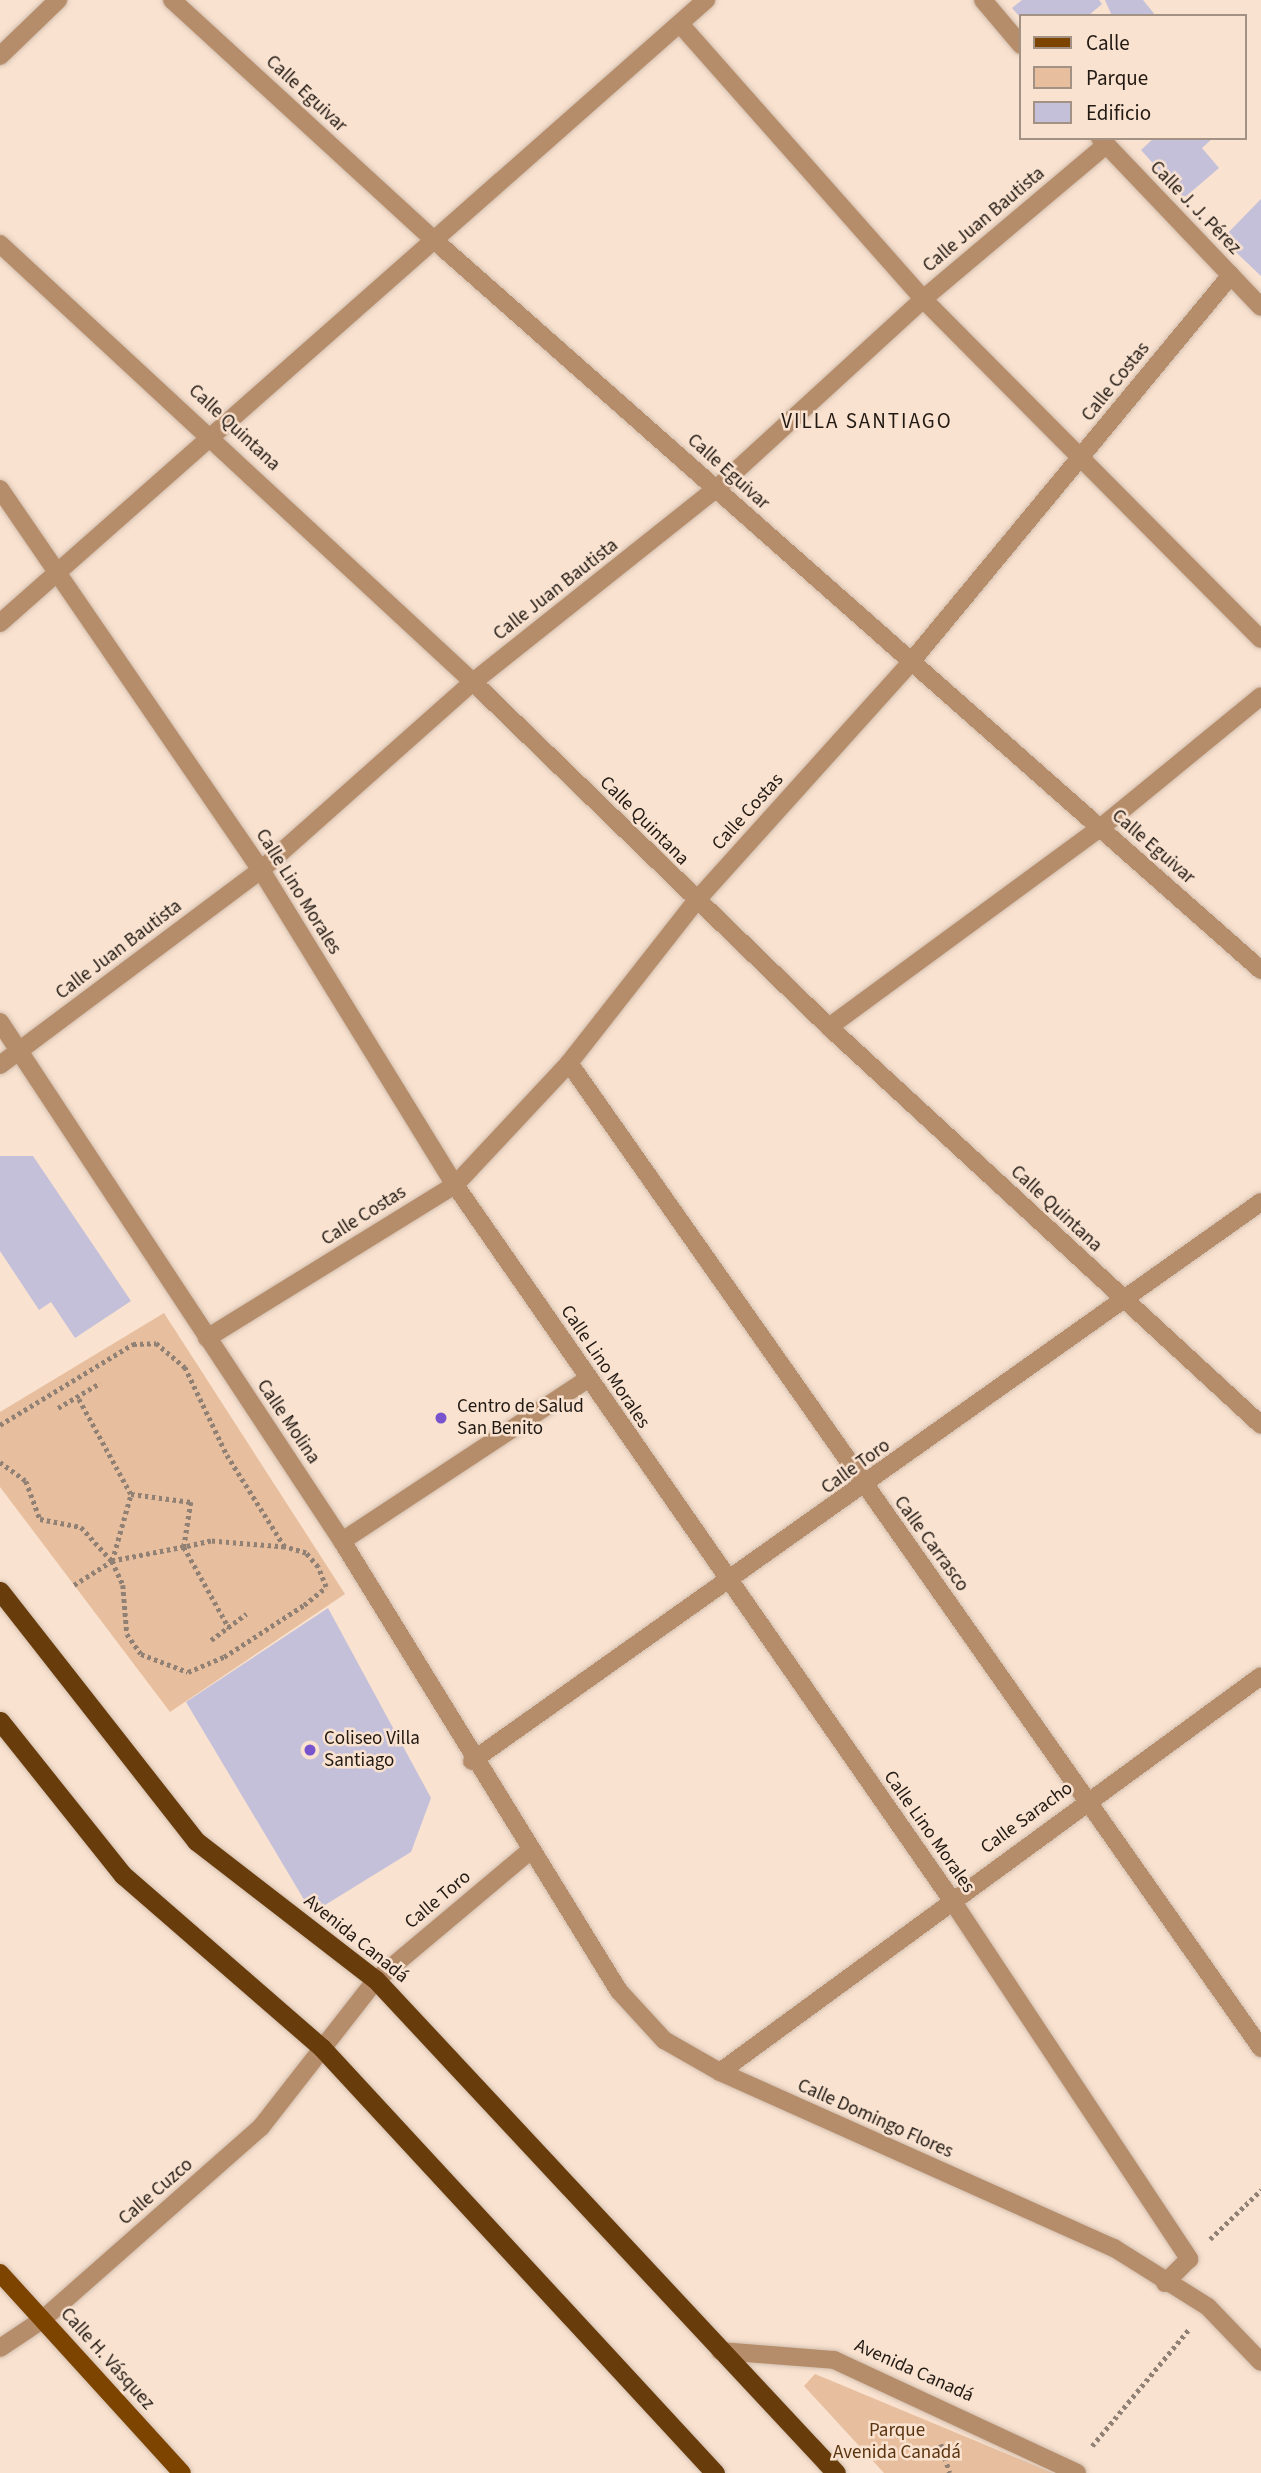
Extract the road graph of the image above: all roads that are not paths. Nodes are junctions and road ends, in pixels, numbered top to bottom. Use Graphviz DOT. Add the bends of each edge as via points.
graph roads {
  1 [pos="58,0"];
  2 [pos="172,0"];
  3 [pos="706,0"];
  4 [pos="983,0"];
  5 [pos="680,24"];
  6 [pos="1020,44"];
  7 [pos="0,56"];
  8 [pos="1103,142"];
  9 [pos="433,240"];
  10 [pos="0,244"];
  11 [pos="1231,275"];
  12 [pos="923,299"];
  13 [pos="1261,307"];
  14 [pos="211,435"];
  15 [pos="1081,458"];
  16 [pos="0,489"];
  17 [pos="716,489"];
  18 [pos="57,571"];
  19 [pos="0,623"];
  20 [pos="1261,639"];
  21 [pos="911,662"];
  22 [pos="473,682"];
  23 [pos="1261,696"];
  24 [pos="1100,828"];
  25 [pos="261,870"];
  26 [pos="695,901"];
  27 [pos="1261,970"];
  28 [pos="0,1023"];
  29 [pos="829,1027"];
  30 [pos="19,1052"];
  31 [pos="569,1063"];
  32 [pos="0,1065"];
  33 [pos="455,1185"];
  34 [pos="1261,1202"];
  35 [pos="1121,1298"];
  36 [pos="207,1338"];
  37 [pos="588,1379"];
  38 [pos="1261,1424"];
  39 [pos="863,1488"];
  40 [pos="342,1541"];
  41 [pos="727,1583"];
  42 [pos="0,1591"];
  43 [pos="1261,1676"];
  44 [pos="0,1721"];
  45 [pos="472,1761"];
  46 [pos="1090,1798"];
  47 [pos="530,1851"];
  48 [pos="951,1899"];
  49 [pos="376,1980"];
  50 [pos="322,2048"];
  51 [pos="1261,2048"];
  52 [pos="720,2073"];
  53 [pos="0,2273"];
  54 [pos="1165,2283"];
  55 [pos="43,2320"];
  56 [pos="0,2348"];
  57 [pos="720,2351"];
  58 [pos="1261,2362"];
  59 [pos="1075,2471"];
  60 [pos="182,2473"];
  61 [pos="715,2473"];
  62 [pos="836,2473"];
  1 -- 7 [label="street"];
  2 -- 9 [label="street, Calle Eguivar"];
  3 -- 5 [label="street"];
  4 -- 6 [label="street"];
  5 -- 9 [label="street"];
  5 -- 12 [label="street"];
  8 -- 11 [label="street, Calle J. J. Pérez"];
  8 -- 12 [label="street, Calle Juan Bautista"];
  9 -- 14 [label="street"];
  9 -- 17 [label="street, Calle Eguivar"];
  10 -- 14 [label="street, Calle Quintana"];
  11 -- 13 [label="street, Calle J. J. Pérez"];
  11 -- 15 [label="street, Calle Costas"];
  12 -- 15 [label="street"];
  12 -- 17 [label="street, Calle Juan Bautista"];
  14 -- 18 [label="street"];
  14 -- 22 [label="street, Calle Quintana"];
  15 -- 20 [label="street"];
  15 -- 21 [label="street, Calle Costas"];
  16 -- 18 [label="street, Calle Lino Morales"];
  17 -- 21 [label="street, Calle Eguivar"];
  17 -- 22 [label="street, Calle Juan Bautista"];
  18 -- 19 [label="street"];
  18 -- 25 [label="street, Calle Lino Morales"];
  21 -- 24 [label="street, Calle Eguivar"];
  21 -- 26 [label="street, Calle Costas"];
  22 -- 25 [label="street, Calle Juan Bautista"];
  22 -- 26 [label="street, Calle Quintana"];
  23 -- 24 [label="street"];
  24 -- 27 [label="street, Calle Eguivar"];
  24 -- 29 [label="street"];
  25 -- 30 [label="street, Calle Juan Bautista"];
  25 -- 33 [label="street, Calle Lino Morales"];
  26 -- 29 [label="street, Calle Quintana"];
  26 -- 31 [label="street, Calle Costas"];
  28 -- 30 [label="street, Calle Molina"];
  29 -- 35 [label="street, Calle Quintana"];
  30 -- 32 [label="street, Calle Juan Bautista"];
  30 -- 36 [label="street, Calle Molina"];
  31 -- 33 [label="street, Calle Costas"];
  31 -- 39 [label="street, Calle Carrasco"];
  33 -- 36 [label="street, Calle Costas"];
  33 -- 37 [label="street, Calle Lino Morales"];
  34 -- 35 [label="street, Calle Toro"];
  35 -- 38 [label="street, Calle Quintana"];
  35 -- 39 [label="street, Calle Toro"];
  36 -- 40 [label="street, Calle Molina"];
  37 -- 40 [label="street"];
  37 -- 41 [label="street, Calle Lino Morales"];
  39 -- 41 [label="street, Calle Toro"];
  39 -- 46 [label="street, Calle Carrasco"];
  40 -- 45 [label="street, Calle Molina"];
  41 -- 45 [label="street, Calle Toro"];
  41 -- 48 [label="street, Calle Lino Morales"];
  42 -- 49 [label="highway, Avenida Canadá" via="196,1841"];
  43 -- 46 [label="street, Calle Saracho"];
  44 -- 50 [label="highway" via="123,1875"];
  45 -- 47 [label="street, Calle Molina"];
  46 -- 48 [label="street, Calle Saracho"];
  46 -- 51 [label="street, Calle Carrasco"];
  47 -- 49 [label="street, Calle Toro"];
  47 -- 52 [label="street, Calle Domingo Flores" via="619,1990 664,2040"];
  48 -- 52 [label="street, Calle Saracho"];
  48 -- 54 [label="street, Calle Lino Morales" via="1189,2259"];
  49 -- 50 [label="street, Calle Toro"];
  49 -- 57 [label="highway, Avenida Canadá"];
  50 -- 55 [label="street, Calle Cuzco" via="261,2127"];
  50 -- 61 [label="highway"];
  52 -- 54 [label="street, Calle Domingo Flores" via="1114,2248"];
  53 -- 55 [label="main road, Calle H. Vásquez"];
  54 -- 58 [label="street, Calle Domingo Flores" via="1208,2307"];
  55 -- 56 [label="street, Calle Cuzco"];
  55 -- 60 [label="main road, Calle H. Vásquez"];
  57 -- 59 [label="street, Avenida Canadá" via="834,2360"];
  57 -- 62 [label="highway, Avenida Canadá"];
}
